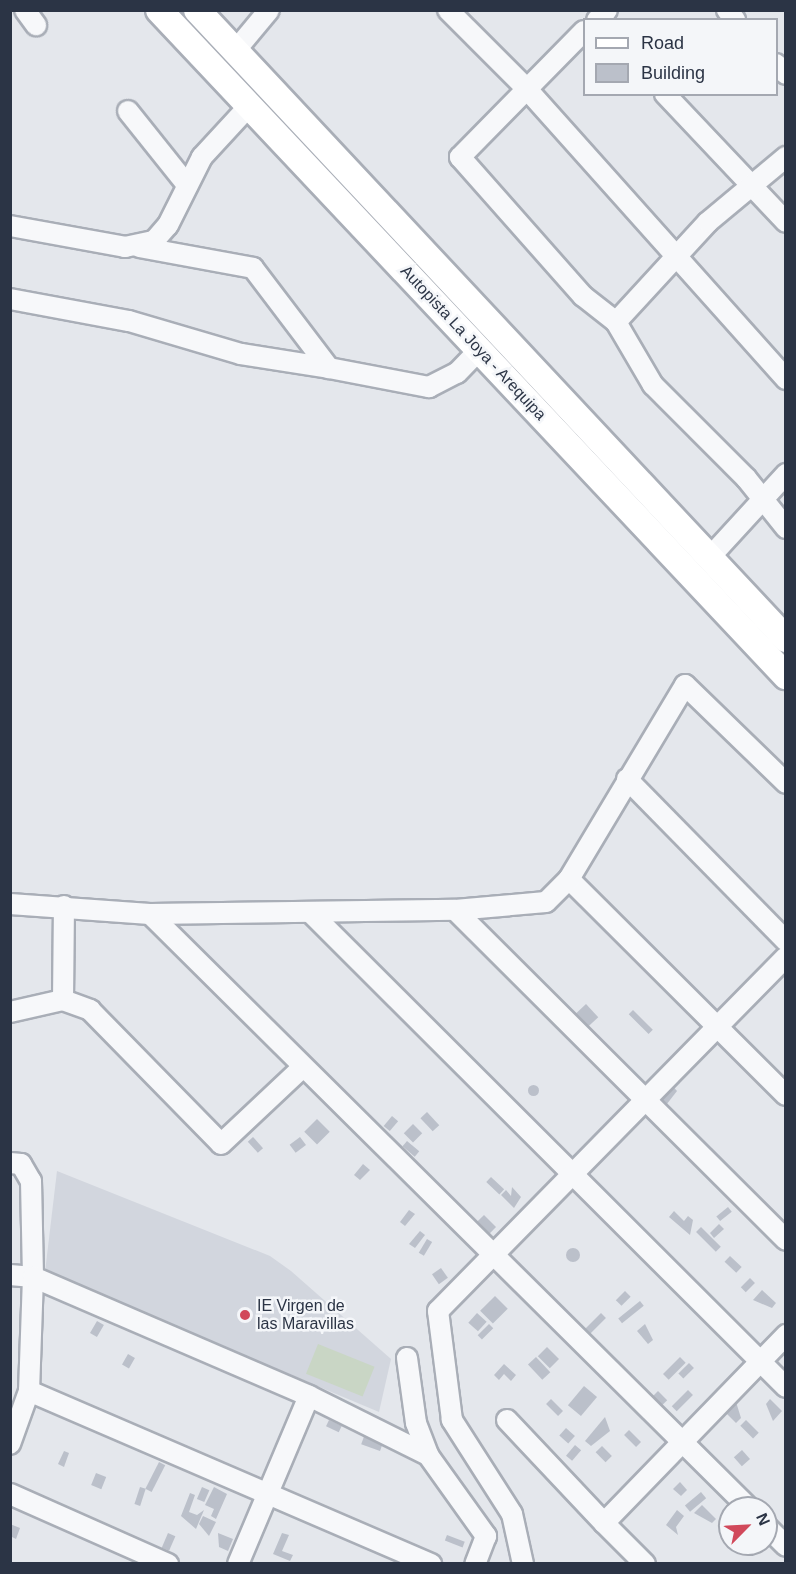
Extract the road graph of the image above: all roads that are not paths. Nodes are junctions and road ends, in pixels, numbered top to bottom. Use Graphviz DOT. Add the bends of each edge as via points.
graph roads {
  1 [pos="159,10"];
  2 [pos="197,10"];
  3 [pos="269,10"];
  4 [pos="448,10"];
  5 [pos="583,33"];
  6 [pos="235,51"];
  7 [pos="525,87"];
  8 [pos="667,96"];
  9 [pos="249,106"];
  10 [pos="128,111"];
  11 [pos="786,157"];
  12 [pos="187,185"];
  13 [pos="753,188"];
  14 [pos="786,222"];
  15 [pos="10,226"];
  16 [pos="139,247"];
  17 [pos="678,255"];
  18 [pos="10,298"];
  19 [pos="616,321"];
  20 [pos="479,350"];
  21 [pos="329,368"];
  22 [pos="786,379"];
  23 [pos="786,474"];
  24 [pos="761,501"];
  25 [pos="786,528"];
  26 [pos="710,557"];
  27 [pos="786,639"];
  28 [pos="786,676"];
  29 [pos="627,779"];
  30 [pos="786,783"];
  31 [pos="568,879"];
  32 [pos="10,904"];
  33 [pos="64,906"];
  34 [pos="455,910"];
  35 [pos="311,913"];
  36 [pos="150,914"];
  37 [pos="786,941"];
  38 [pos="786,957"];
  39 [pos="63,1000"];
  40 [pos="10,1012"];
  41 [pos="716,1024"];
  42 [pos="303,1067"];
  43 [pos="786,1095"];
  44 [pos="642,1100"];
  45 [pos="10,1163"];
  46 [pos="574,1173"];
  47 [pos="786,1240"];
  48 [pos="496,1253"];
  49 [pos="10,1275"];
  50 [pos="33,1276"];
  51 [pos="786,1335"];
  52 [pos="407,1358"];
  53 [pos="760,1362"];
  54 [pos="23,1383"];
  55 [pos="786,1387"];
  56 [pos="309,1396"];
  57 [pos="507,1420"];
  58 [pos="685,1442"];
  59 [pos="10,1444"];
  60 [pos="428,1455"];
  61 [pos="268,1492"];
  62 [pos="10,1494"];
  63 [pos="737,1496"];
  64 [pos="604,1523"];
  65 [pos="168,1563"];
  66 [pos="238,1563"];
  67 [pos="431,1563"];
  68 [pos="475,1563"];
  69 [pos="523,1563"];
  70 [pos="645,1563"];
  1 -- 9 [label="main road, Autopista La Joya - Arequipa"];
  2 -- 6 [label="main road, Autopista La Joya - Arequipa"];
  3 -- 6 [label="street"];
  4 -- 7 [label="street"];
  5 -- 7 [label="street"];
  6 -- 26 [label="main road, Autopista La Joya - Arequipa"];
  7 -- 17 [label="street"];
  7 -- 19 [label="street" via="460,157 583,296"];
  8 -- 13 [label="street"];
  9 -- 12 [label="street" via="202,157"];
  9 -- 20 [label="main road, Autopista La Joya - Arequipa"];
  10 -- 12 [label="street"];
  11 -- 13 [label="street"];
  12 -- 16 [label="street" via="164,233"];
  13 -- 14 [label="street"];
  13 -- 17 [label="street" via="742,191"];
  15 -- 16 [label="street"];
  16 -- 21 [label="street" via="253,268"];
  17 -- 19 [label="street"];
  17 -- 22 [label="street"];
  18 -- 21 [label="street" via="129,321 241,354"];
  19 -- 24 [label="street" via="653,385 746,478"];
  20 -- 21 [label="street" via="457,373 429,387"];
  20 -- 28 [label="main road, Autopista La Joya - Arequipa"];
  23 -- 24 [label="street"];
  24 -- 25 [label="street"];
  24 -- 26 [label="street"];
  26 -- 27 [label="main road, Autopista La Joya - Arequipa"];
  29 -- 30 [label="street" via="685,685"];
  29 -- 31 [label="street"];
  29 -- 37 [label="street"];
  31 -- 34 [label="street" via="546,902"];
  31 -- 41 [label="street"];
  32 -- 33 [label="street"];
  33 -- 36 [label="street"];
  33 -- 39 [label="street"];
  34 -- 35 [label="street"];
  34 -- 44 [label="street"];
  35 -- 36 [label="street"];
  35 -- 46 [label="street"];
  36 -- 42 [label="street"];
  38 -- 41 [label="street"];
  39 -- 40 [label="street"];
  39 -- 42 [label="street" via="90,1010 221,1144"];
  41 -- 43 [label="street"];
  41 -- 44 [label="street"];
  42 -- 48 [label="street"];
  44 -- 46 [label="street"];
  44 -- 47 [label="street"];
  45 -- 50 [label="street" via="21,1164 31,1181"];
  46 -- 48 [label="street"];
  46 -- 53 [label="street"];
  48 -- 58 [label="street"];
  48 -- 69 [label="street" via="436,1318 448,1358 455,1427 512,1514"];
  49 -- 50 [label="street"];
  50 -- 54 [label="street"];
  50 -- 56 [label="street"];
  51 -- 53 [label="street"];
  52 -- 60 [label="street" via="416,1423"];
  53 -- 55 [label="street"];
  53 -- 58 [label="street"];
  54 -- 59 [label="street"];
  54 -- 61 [label="street"];
  56 -- 60 [label="street"];
  56 -- 61 [label="street"];
  57 -- 64 [label="street"];
  58 -- 63 [label="street"];
  58 -- 64 [label="street"];
  60 -- 68 [label="street" via="486,1536"];
  61 -- 66 [label="street"];
  61 -- 67 [label="street"];
  62 -- 65 [label="street"];
  64 -- 70 [label="street"];
}
